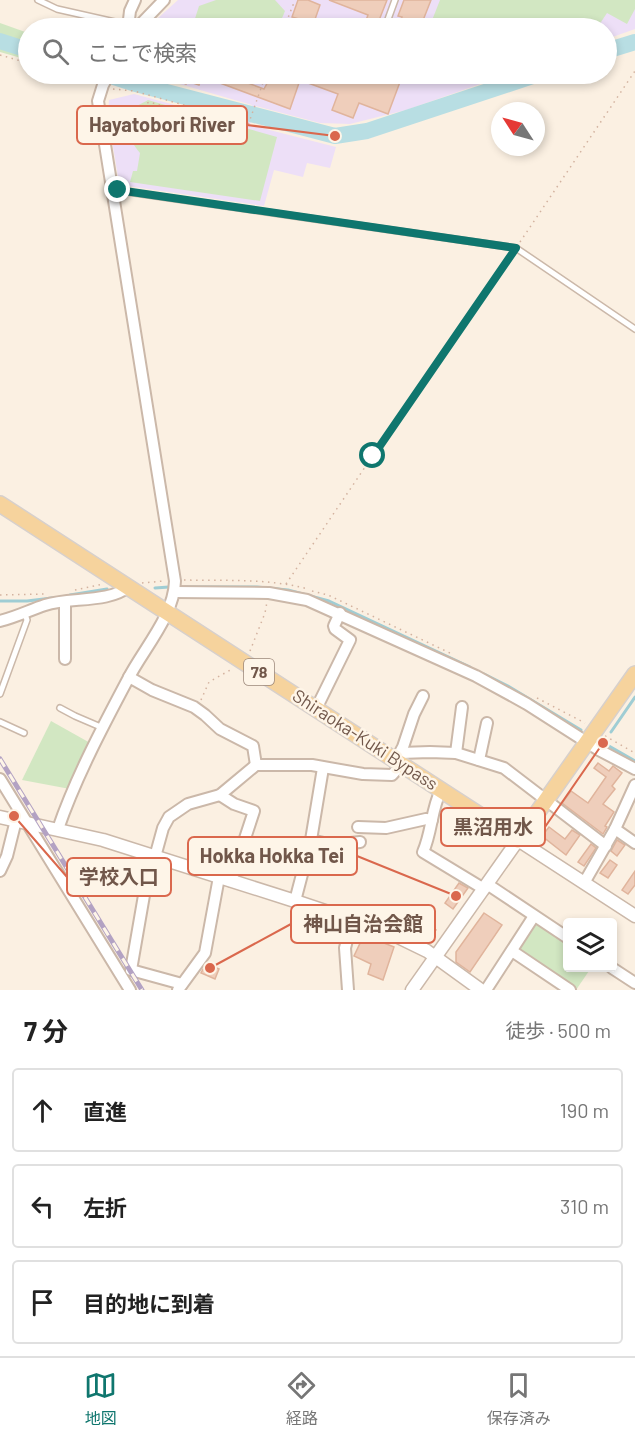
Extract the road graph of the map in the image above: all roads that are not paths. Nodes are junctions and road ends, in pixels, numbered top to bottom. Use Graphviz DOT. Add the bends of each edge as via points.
graph roads {
  1 [pos="38,0"];
  2 [pos="135,0"];
  3 [pos="164,0"];
  4 [pos="395,0"];
  5 [pos="94,18"];
  6 [pos="132,18"];
  7 [pos="142,18"];
  8 [pos="388,18"];
  9 [pos="104,84"];
  10 [pos="114,190"];
  11 [pos="635,329"];
  12 [pos="0,504"];
  13 [pos="134,586"];
  14 [pos="175,592"];
  15 [pos="64,602"];
  16 [pos="166,612"];
  17 [pos="340,613"];
  18 [pos="25,614"];
  19 [pos="0,621"];
  20 [pos="65,659"];
  21 [pos="635,674"];
  22 [pos="129,677"];
  23 [pos="0,694"];
  24 [pos="423,696"];
  25 [pos="462,707"];
  26 [pos="60,708"];
  27 [pos="316,709"];
  28 [pos="0,722"];
  29 [pos="487,723"];
  30 [pos="103,728"];
  31 [pos="24,733"];
  32 [pos="587,743"];
  33 [pos="456,753"];
  34 [pos="399,759"];
  35 [pos="479,760"];
  36 [pos="256,765"];
  37 [pos="323,768"];
  38 [pos="635,769"];
  39 [pos="0,779"];
  40 [pos="635,785"];
  41 [pos="441,790"];
  42 [pos="220,795"];
  43 [pos="546,801"];
  44 [pos="0,817"];
  45 [pos="432,820"];
  46 [pos="21,821"];
  47 [pos="358,827"];
  48 [pos="58,829"];
  49 [pos="615,830"];
  50 [pos="311,840"];
  51 [pos="518,840"];
  52 [pos="360,843"];
  53 [pos="635,843"];
  54 [pos="606,846"];
  55 [pos="153,856"];
  56 [pos="0,871"];
  57 [pos="219,877"];
  58 [pos="231,881"];
  59 [pos="584,884"];
  60 [pos="486,886"];
  61 [pos="295,901"];
  62 [pos="534,916"];
  63 [pos="635,916"];
  64 [pos="352,920"];
  65 [pos="563,935"];
  66 [pos="512,951"];
  67 [pos="436,957"];
  68 [pos="617,971"];
  69 [pos="635,983"];
  70 [pos="180,987"];
  71 [pos="130,990"];
  72 [pos="348,990"];
  73 [pos="412,990"];
  74 [pos="484,990"];
  75 [pos="570,990"];
  1 -- 5 [label="lane"];
  2 -- 6 [label="street"];
  3 -- 7 [label="street"];
  4 -- 8 [label="lane"];
  9 -- 10 [label="street" via="98,101"];
  10 -- 11 [label="lane" via="516,248"];
  10 -- 14 [label="street"];
  12 -- 13 [label="main road, Shiraoka-Kuki Bypass / 78"];
  13 -- 15 [label="street" via="116,594"];
  13 -- 16 [label="main road, Shiraoka-Kuki Bypass / 78"];
  14 -- 16 [label="street"];
  14 -- 17 [label="street" via="269,592 307,600"];
  15 -- 18 [label="street"];
  15 -- 20 [label="street"];
  16 -- 22 [label="street"];
  16 -- 27 [label="main road, Shiraoka-Kuki Bypass / 78"];
  17 -- 27 [label="street" via="335,630 350,640"];
  17 -- 32 [label="street" via="476,676"];
  18 -- 19 [label="street"];
  18 -- 23 [label="lane" via="27,620"];
  21 -- 32 [label="main road"];
  22 -- 30 [label="street"];
  22 -- 36 [label="street" via="196,709 219,729 253,746"];
  24 -- 34 [label="street"];
  25 -- 33 [label="street"];
  26 -- 30 [label="lane"];
  27 -- 34 [label="main road, Shiraoka-Kuki Bypass / 78"];
  28 -- 31 [label="lane"];
  29 -- 35 [label="street"];
  30 -- 48 [label="street"];
  32 -- 38 [label="street"];
  32 -- 43 [label="main road"];
  33 -- 34 [label="street" via="430,752"];
  33 -- 35 [label="street"];
  34 -- 37 [label="street" via="392,775"];
  34 -- 41 [label="main road, Shiraoka-Kuki Bypass / 78"];
  35 -- 43 [label="street" via="504,768"];
  36 -- 37 [label="street"];
  36 -- 42 [label="street"];
  37 -- 50 [label="street"];
  39 -- 46 [label="street"];
  40 -- 49 [label="street"];
  41 -- 45 [label="street"];
  41 -- 51 [label="main road, Shiraoka-Kuki Bypass / 78"];
  42 -- 55 [label="street" via="188,804 169,817"];
  42 -- 58 [label="street" via="254,811"];
  43 -- 51 [label="main road"];
  43 -- 54 [label="street"];
  44 -- 46 [label="street"];
  45 -- 47 [label="street" via="386,828"];
  45 -- 60 [label="street" via="423,852"];
  46 -- 48 [label="street"];
  46 -- 56 [label="street"];
  46 -- 71 [label="street"];
  48 -- 55 [label="street"];
  49 -- 53 [label="street"];
  49 -- 54 [label="street"];
  50 -- 52 [label="street" via="332,845"];
  50 -- 61 [label="street"];
  51 -- 59 [label="street"];
  51 -- 60 [label="street"];
  54 -- 59 [label="street"];
  55 -- 57 [label="street"];
  55 -- 70 [label="street" via="131,970"];
  57 -- 58 [label="street"];
  57 -- 70 [label="street" via="205,953"];
  58 -- 61 [label="street"];
  59 -- 63 [label="street"];
  60 -- 62 [label="street"];
  60 -- 67 [label="street"];
  61 -- 64 [label="street"];
  62 -- 65 [label="street"];
  62 -- 66 [label="street"];
  64 -- 67 [label="street" via="403,939"];
  64 -- 72 [label="street" via="345,948"];
  66 -- 74 [label="street"];
  66 -- 75 [label="street"];
  67 -- 73 [label="street"];
  67 -- 74 [label="street"];
  68 -- 69 [label="street"];
}
